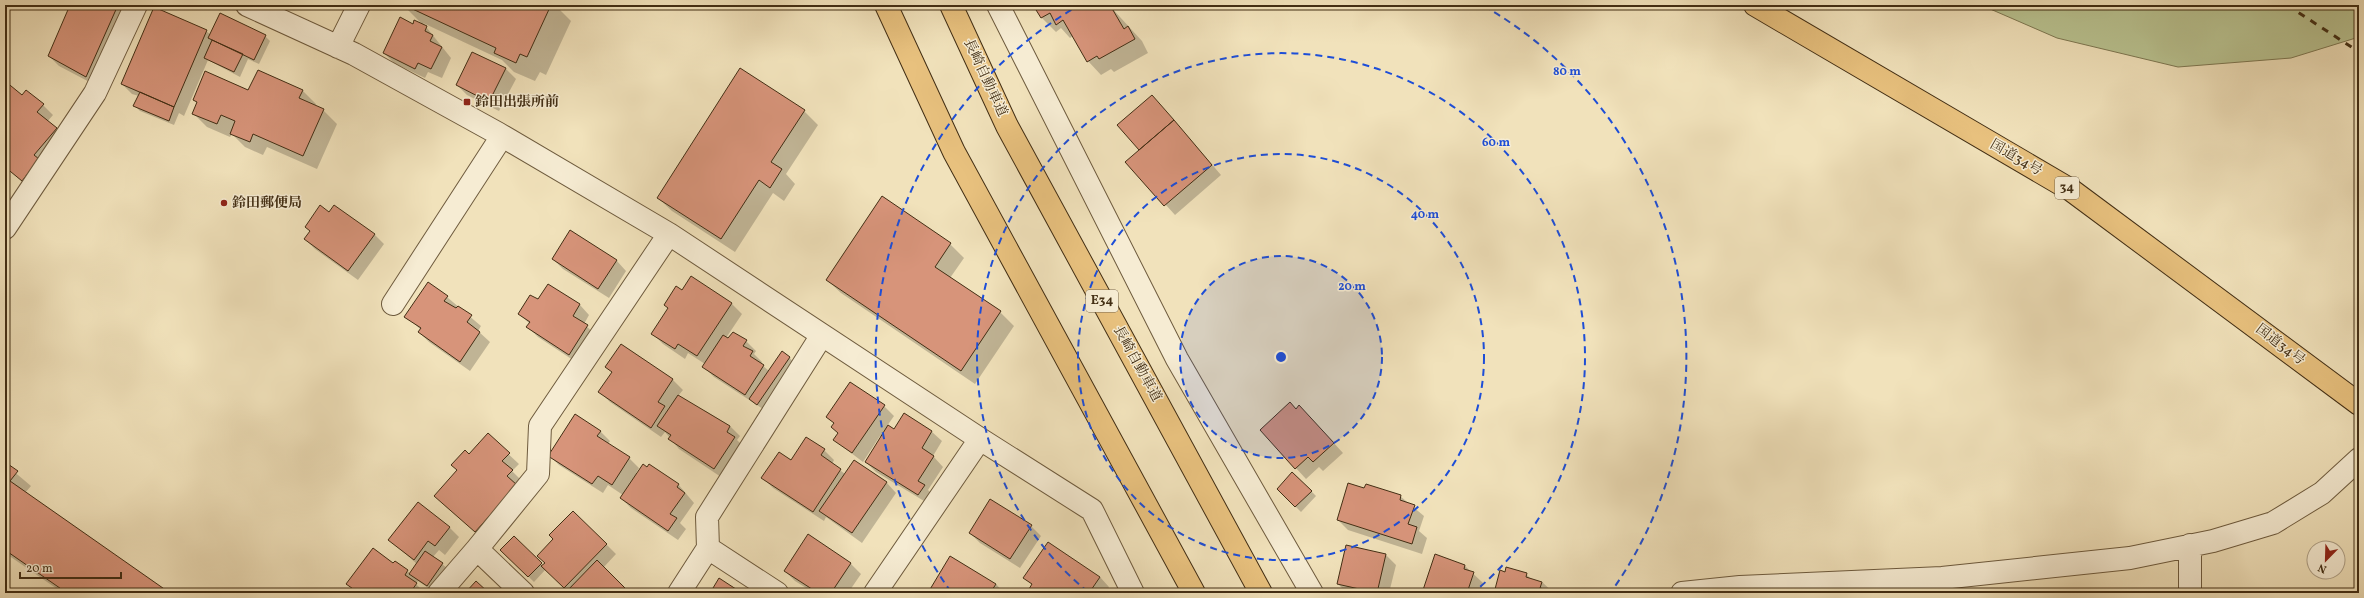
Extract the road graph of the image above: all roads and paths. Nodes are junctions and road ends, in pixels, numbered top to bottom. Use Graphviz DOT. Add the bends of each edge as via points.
graph roads {
  1 [pos="136,5"];
  2 [pos="246,5"];
  3 [pos="359,5"];
  4 [pos="886,5"];
  5 [pos="951,5"];
  6 [pos="998,5"];
  7 [pos="1755,5"];
  8 [pos="338,47"];
  9 [pos="502,136"];
  10 [pos="5,228"];
  11 [pos="669,234"];
  12 [pos="393,304"];
  13 [pos="822,334"];
  14 [pos="2359,404"];
  15 [pos="980,439"];
  16 [pos="2359,459"];
  17 [pos="2190,545"];
  18 [pos="708,548"];
  19 [pos="477,550"];
  20 [pos="439,593"];
  21 [pos="523,593"];
  22 [pos="679,593"];
  23 [pos="777,593"];
  24 [pos="875,593"];
  25 [pos="1132,593"];
  26 [pos="1194,593"];
  27 [pos="1261,593"];
  28 [pos="1312,593"];
  29 [pos="1682,593"];
  30 [pos="2190,593"];
  1 -- 10 [label="street" via="95,93"];
  2 -- 8 [label="street"];
  3 -- 8 [label="street"];
  4 -- 26 [label="highway" via="954,152"];
  5 -- 27 [label="highway, 長崎自動車道 / E34" via="1008,126"];
  6 -- 28 [label="street" via="1177,359"];
  7 -- 14 [label="highway, 国道34号 / 34" via="2071,190"];
  8 -- 9 [label="street"];
  9 -- 11 [label="street"];
  9 -- 12 [label="street"];
  11 -- 13 [label="street"];
  11 -- 19 [label="street" via="540,426 538,474"];
  13 -- 15 [label="street"];
  13 -- 18 [label="street" via="707,517"];
  15 -- 24 [label="street"];
  15 -- 25 [label="street" via="1092,510"];
  16 -- 17 [label="street" via="2322,493 2273,523"];
  17 -- 29 [label="street" via="2130,558 1942,578 1740,587"];
  17 -- 30 [label="street"];
  18 -- 22 [label="street"];
  18 -- 23 [label="street"];
  19 -- 20 [label="street"];
  19 -- 21 [label="street"];
}
